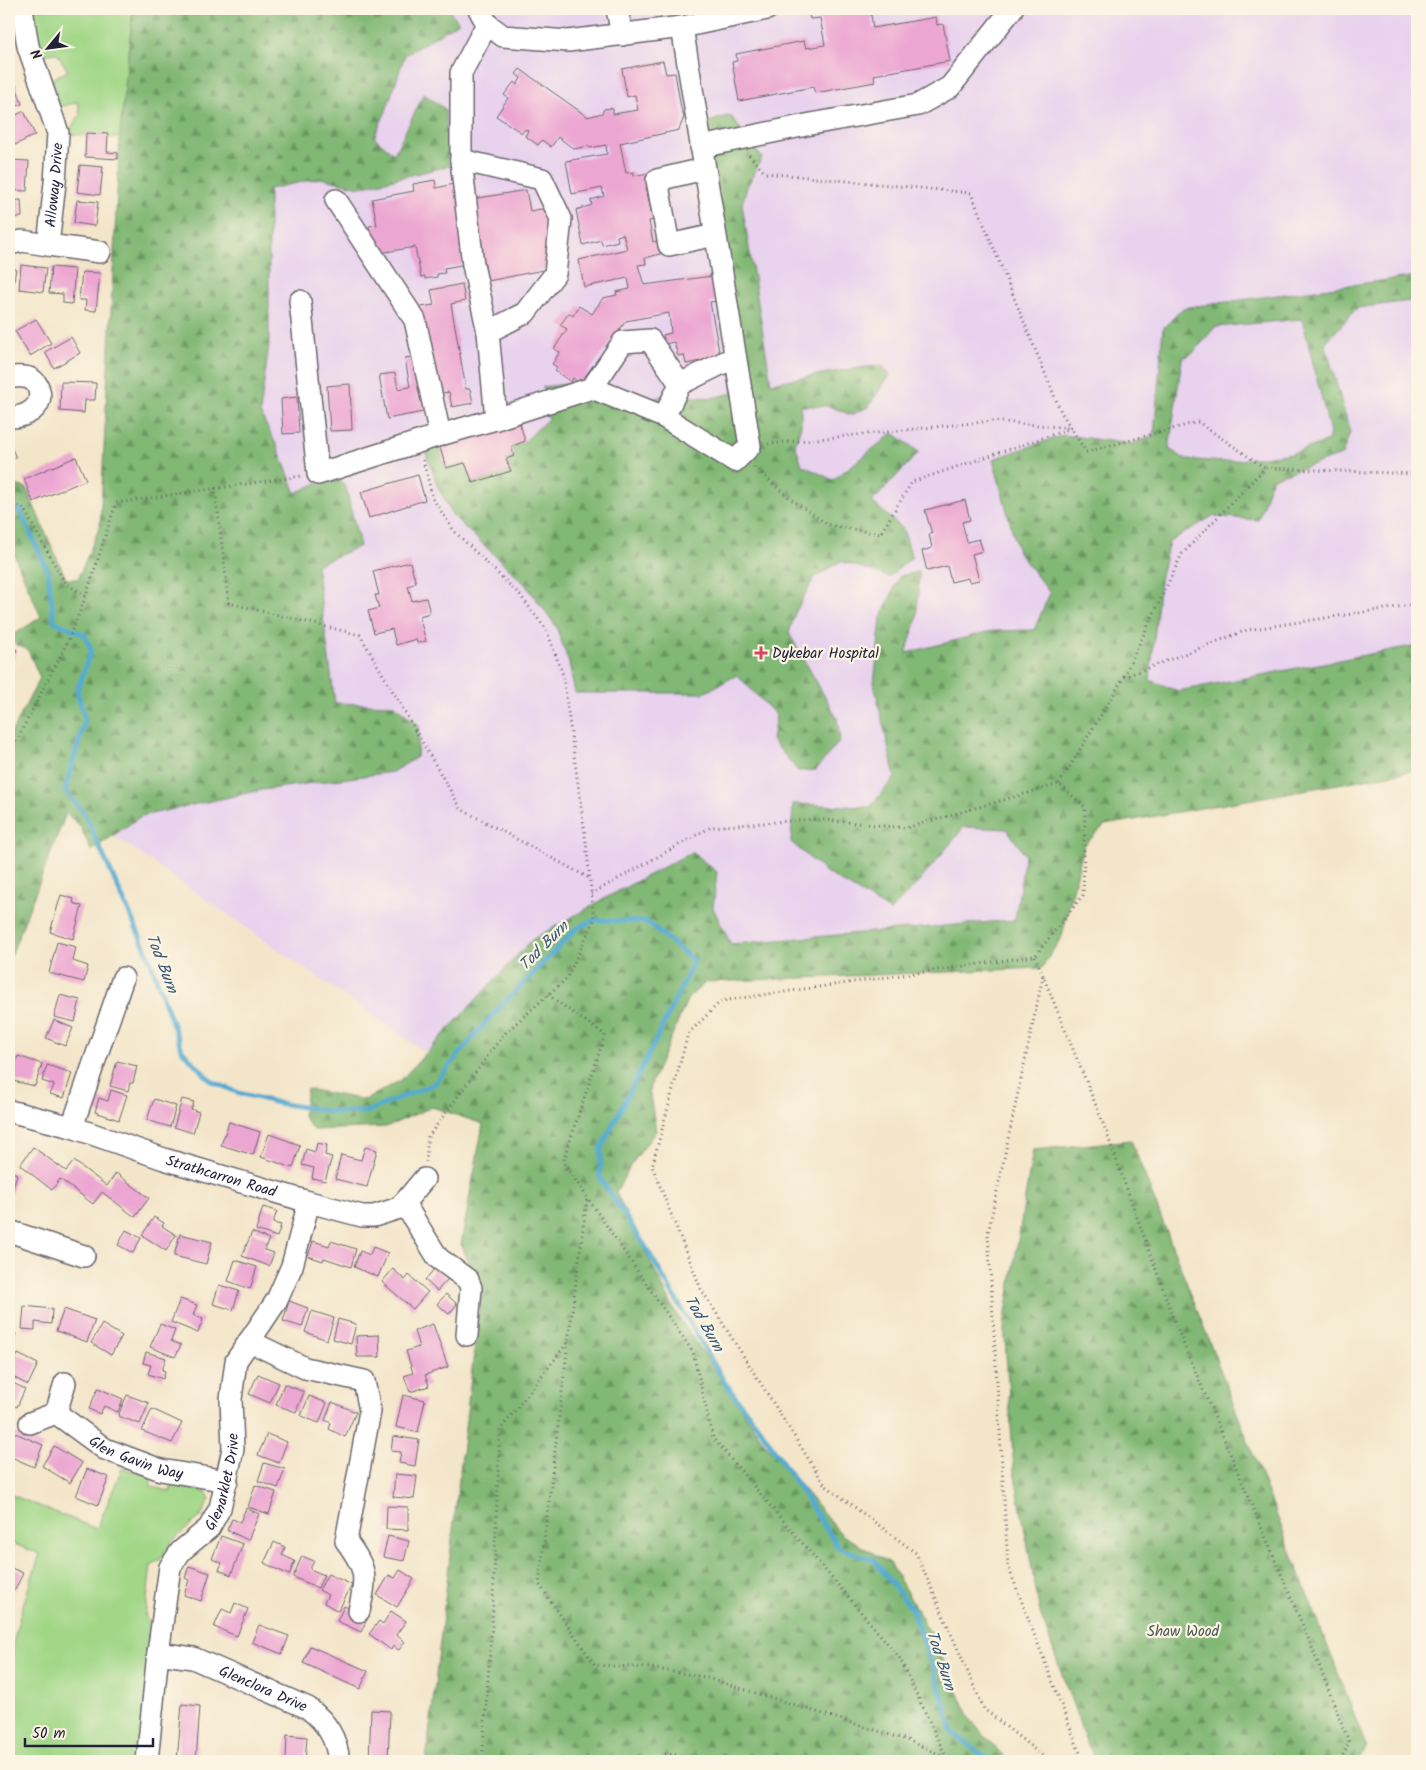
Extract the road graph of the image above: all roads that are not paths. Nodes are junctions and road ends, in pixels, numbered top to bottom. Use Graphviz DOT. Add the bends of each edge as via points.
graph roads {
  1 [pos="22,9"];
  2 [pos="617,9"];
  3 [pos="767,9"];
  4 [pos="1012,9"];
  5 [pos="483,16"];
  6 [pos="682,27"];
  7 [pos="622,35"];
  8 [pos="700,147"];
  9 [pos="460,160"];
  10 [pos="704,170"];
  11 [pos="336,200"];
  12 [pos="715,235"];
  13 [pos="9,244"];
  14 [pos="48,245"];
  15 [pos="100,252"];
  16 [pos="300,301"];
  17 [pos="488,332"];
  18 [pos="734,357"];
  19 [pos="9,376"];
  20 [pos="680,384"];
  21 [pos="592,388"];
  22 [pos="9,417"];
  23 [pos="664,417"];
  24 [pos="496,419"];
  25 [pos="440,435"];
  26 [pos="123,978"];
  27 [pos="9,1111"];
  28 [pos="72,1127"];
  29 [pos="424,1179"];
  30 [pos="310,1202"];
  31 [pos="404,1203"];
  32 [pos="9,1231"];
  33 [pos="84,1256"];
  34 [pos="467,1335"];
  35 [pos="249,1340"];
  36 [pos="65,1383"];
  37 [pos="56,1413"];
  38 [pos="30,1422"];
  39 [pos="227,1481"];
  40 [pos="359,1611"];
  41 [pos="158,1653"];
  42 [pos="147,1761"];
  43 [pos="338,1761"];
  1 -- 14 [label="street, Alloway Drive" via="28,46 58,133"];
  2 -- 7 [label="street"];
  3 -- 6 [label="street"];
  4 -- 8 [label="street" via="950,87 918,105"];
  5 -- 7 [label="street" via="503,36 568,41"];
  5 -- 9 [label="street" via="462,73"];
  6 -- 7 [label="street"];
  6 -- 8 [label="street"];
  8 -- 10 [label="street"];
  9 -- 17 [label="street" via="473,265"];
  9 -- 17 [label="street" via="542,179 561,219 555,274 525,313"];
  10 -- 12 [label="street"];
  10 -- 12 [label="street" via="657,180 669,245"];
  11 -- 25 [label="street" via="415,320"];
  12 -- 18 [label="street"];
  13 -- 14 [label="street, Alloway Drive" via="22,241"];
  14 -- 15 [label="street, Alloway Drive"];
  16 -- 25 [label="street" via="318,474"];
  17 -- 24 [label="street"];
  18 -- 20 [label="street"];
  18 -- 23 [label="street" via="745,450 735,461"];
  19 -- 22 [label="street" via="29,378 38,385 41,396 38,405 27,414"];
  20 -- 21 [label="street" via="650,340 622,342"];
  20 -- 23 [label="street"];
  21 -- 23 [label="street"];
  21 -- 24 [label="street"];
  24 -- 25 [label="street"];
  26 -- 28 [label="street"];
  27 -- 28 [label="street, Strathcarron Road"];
  28 -- 30 [label="street, Strathcarron Road" via="164,1159"];
  29 -- 31 [label="street, Strathcarron Road"];
  30 -- 31 [label="street, Strathcarron Road" via="362,1216 374,1216"];
  30 -- 35 [label="street, Glenarklet Drive" via="292,1266 277,1300"];
  31 -- 34 [label="street" via="438,1258 468,1280"];
  32 -- 33 [label="street"];
  35 -- 39 [label="street, Glenarklet Drive" via="236,1361 230,1399 233,1449"];
  35 -- 40 [label="street" via="305,1368 364,1381 370,1411 346,1541 357,1555 363,1571 365,1584"];
  36 -- 37 [label="street"];
  37 -- 38 [label="street"];
  37 -- 39 [label="street, Glen Gavin Way" via="105,1449 161,1470"];
  39 -- 41 [label="street, Glenarklet Drive" via="220,1508 209,1528 181,1551 170,1568"];
  41 -- 42 [label="street, Glenarklet Drive"];
  41 -- 43 [label="street, Glenclora Drive" via="194,1658 308,1708 332,1732"];
}
